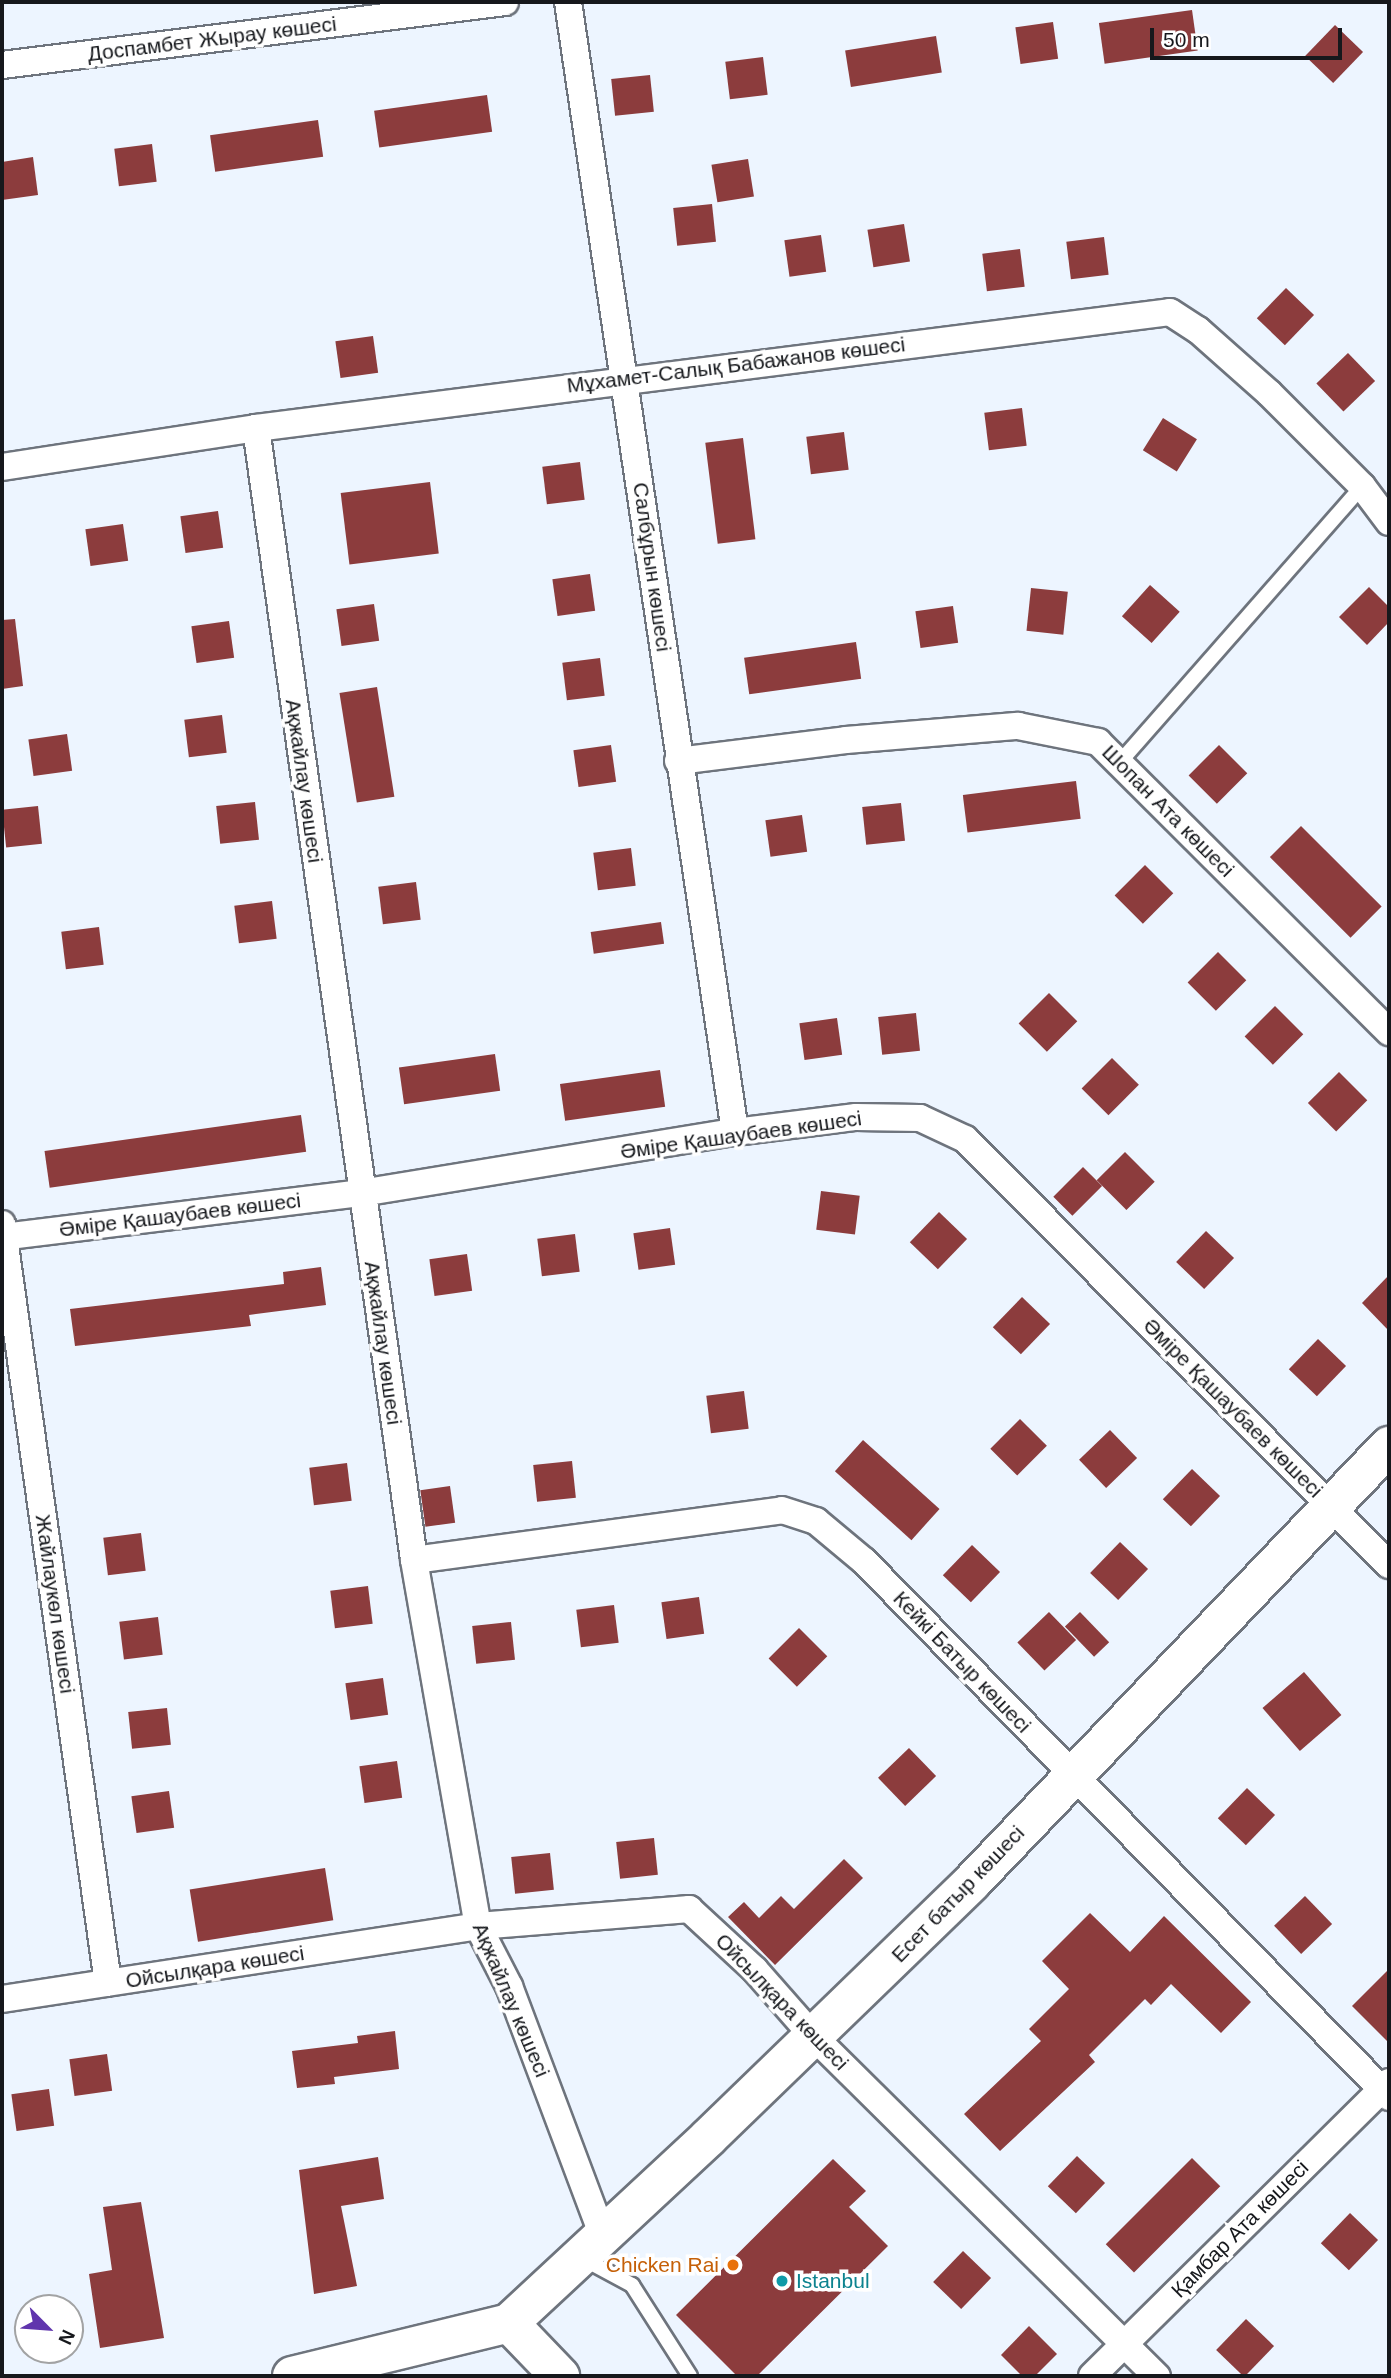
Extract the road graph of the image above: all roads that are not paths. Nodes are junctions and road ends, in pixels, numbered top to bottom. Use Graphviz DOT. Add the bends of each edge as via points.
graph roads {
  1 [pos="505,2"];
  2 [pos="568,2"];
  3 [pos="2,65"];
  4 [pos="626,379"];
  5 [pos="256,428"];
  6 [pos="2,467"];
  7 [pos="1362,486"];
  8 [pos="1389,522"];
  9 [pos="678,761"];
  10 [pos="1119,763"];
  11 [pos="1389,1032"];
  12 [pos="735,1132"];
  13 [pos="361,1193"];
  14 [pos="2,1232"];
  15 [pos="1389,1446"];
  16 [pos="1331,1507"];
  17 [pos="414,1560"];
  18 [pos="1389,1565"];
  19 [pos="1072,1775"];
  20 [pos="478,1926"];
  21 [pos="108,1983"];
  22 [pos="2,1999"];
  23 [pos="813,2036"];
  24 [pos="1387,2089"];
  25 [pos="591,2245"];
  26 [pos="509,2323"];
  27 [pos="1124,2344"];
  28 [pos="292,2376"];
  29 [pos="561,2376"];
  30 [pos="690,2376"];
  31 [pos="1092,2376"];
  32 [pos="1157,2376"];
  1 -- 3 [label="street, Доспамбет Жырау көшесі"];
  2 -- 4 [label="street, Салбұрын көшесі"];
  4 -- 5 [label="street, Мұхамет-Салық Бабажанов көшесі"];
  4 -- 7 [label="street, Мұхамет-Салық Бабажанов көшесі" via="1170,312 1198,330 1269,393"];
  4 -- 9 [label="street, Салбұрын көшесі"];
  5 -- 6 [label="street, Мұхамет-Салық Бабажанов көшесі"];
  5 -- 13 [label="street, Ақжайлау көшесі"];
  7 -- 8 [label="street, Мұхамет-Салық Бабажанов көшесі"];
  7 -- 10 [label="lane"];
  9 -- 10 [label="street, Шопан Ата көшесі" via="1018,726 1098,741"];
  9 -- 12 [label="street, Салбұрын көшесі"];
  10 -- 11 [label="street, Шопан Ата көшесі"];
  12 -- 13 [label="street, Әміре Қашаубаев көшесі"];
  12 -- 16 [label="street, Әміре Қашаубаев көшесі" via="856,1117 920,1118 965,1139"];
  13 -- 14 [label="street, Әміре Қашаубаев көшесі"];
  13 -- 17 [label="street, Ақжайлау көшесі"];
  14 -- 21 [label="street, Жайлаукөл көшесі"];
  15 -- 16 [label="street, Есет батыр көшесі"];
  16 -- 18 [label="street, Әміре Қашаубаев көшесі"];
  16 -- 19 [label="street, Есет батыр көшесі"];
  17 -- 19 [label="street, Кейкі Батыр көшесі" via="782,1510 805,1517 864,1561"];
  17 -- 20 [label="street, Ақжайлау көшесі"];
  19 -- 23 [label="street, Есет батыр көшесі" via="971,1883"];
  19 -- 24 [label="street, Кейкі Батыр көшесі"];
  20 -- 21 [label="street, Ойсылқара көшесі"];
  20 -- 23 [label="street, Ойсылқара көшесі" via="688,1909 755,1970"];
  20 -- 25 [label="street, Ақжайлау көшесі" via="509,1986"];
  21 -- 22 [label="street, Ойсылқара көшесі"];
  23 -- 25 [label="street, Есет батыр көшесі"];
  23 -- 27 [label="street, Ойсылқара көшесі"];
  24 -- 27 [label="street, Қамбар Ата көшесі"];
  25 -- 26 [label="street, Есет батыр көшесі"];
  25 -- 30 [label="lane" via="632,2286"];
  26 -- 28 [label="street"];
  26 -- 29 [label="street"];
  27 -- 31 [label="street, Қамбар Ата көшесі"];
  27 -- 32 [label="street, Ойсылқара көшесі"];
}
